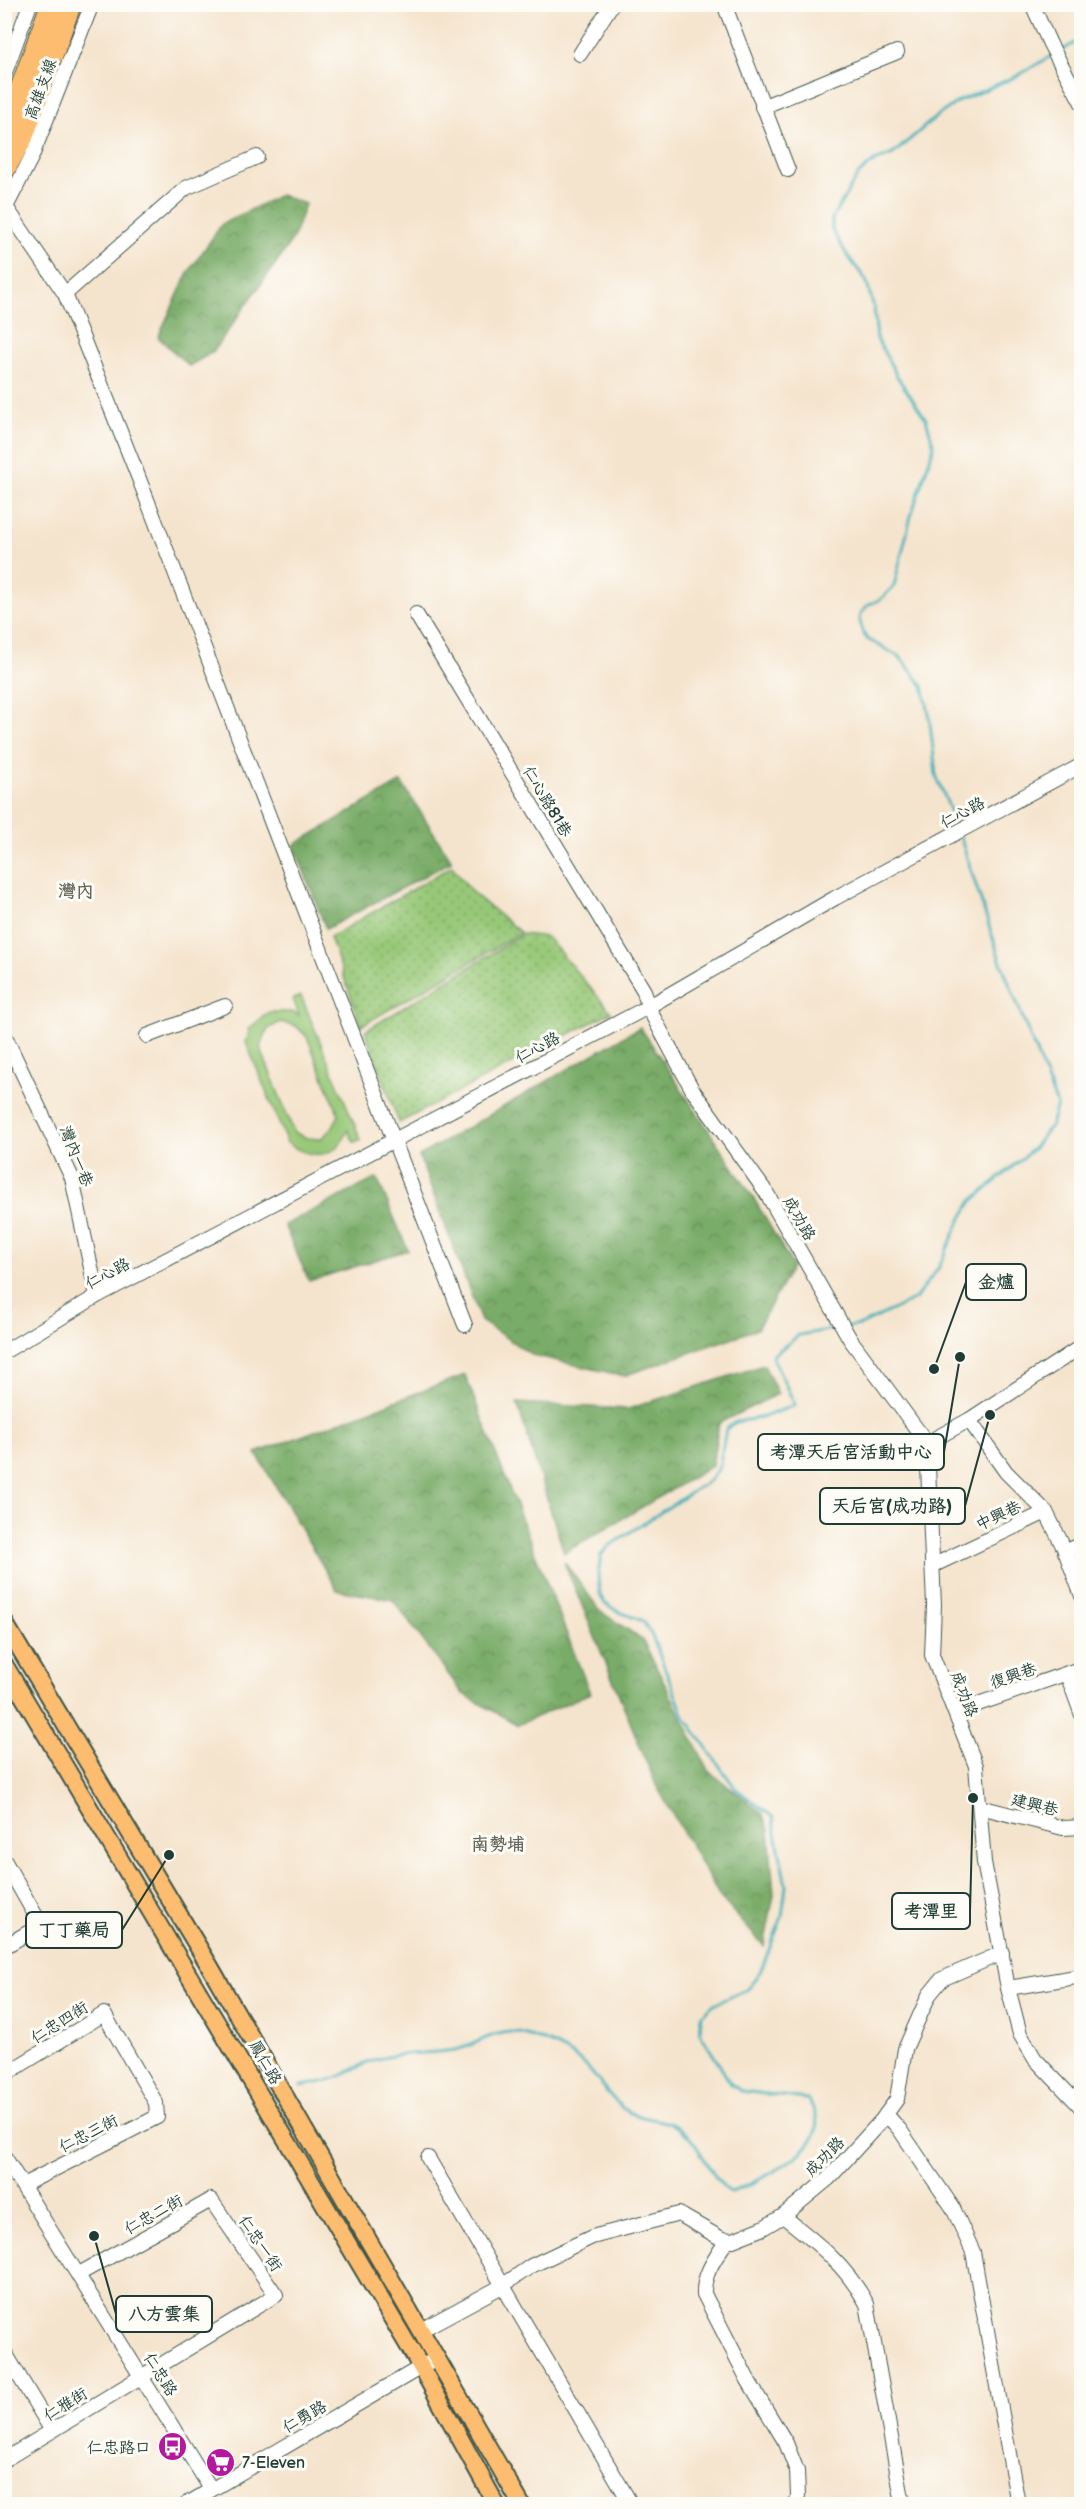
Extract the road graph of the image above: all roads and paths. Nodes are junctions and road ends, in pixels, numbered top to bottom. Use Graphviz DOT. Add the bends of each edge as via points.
graph roads {
  1 [pos="30,4"];
  2 [pos="51,4"];
  3 [pos="71,4"];
  4 [pos="92,4"];
  5 [pos="612,4"];
  6 [pos="724,4"];
  7 [pos="1032,4"];
  8 [pos="897,52"];
  9 [pos="580,54"];
  10 [pos="4,75"];
  11 [pos="1082,102"];
  12 [pos="762,107"];
  13 [pos="4,134"];
  14 [pos="257,157"];
  15 [pos="788,170"];
  16 [pos="4,171"];
  17 [pos="5,209"];
  18 [pos="65,294"];
  19 [pos="416,614"];
  20 [pos="1082,765"];
  21 [pos="225,1006"];
  22 [pos="648,1007"];
  23 [pos="4,1034"];
  24 [pos="147,1035"];
  25 [pos="394,1140"];
  26 [pos="97,1296"];
  27 [pos="465,1325"];
  28 [pos="1082,1346"];
  29 [pos="4,1352"];
  30 [pos="969,1420"];
  31 [pos="927,1443"];
  32 [pos="1046,1512"];
  33 [pos="1082,1544"];
  34 [pos="1065,1552"];
  35 [pos="932,1566"];
  36 [pos="1082,1596"];
  37 [pos="4,1622"];
  38 [pos="4,1664"];
  39 [pos="1082,1668"];
  40 [pos="1067,1674"];
  41 [pos="954,1712"];
  42 [pos="1082,1715"];
  43 [pos="980,1807"];
  44 [pos="1082,1827"];
  45 [pos="4,1860"];
  46 [pos="4,1947"];
  47 [pos="1002,1953"];
  48 [pos="1082,1976"];
  49 [pos="1008,1988"];
  50 [pos="4,2075"];
  51 [pos="156,2103"];
  52 [pos="1082,2108"];
  53 [pos="886,2114"];
  54 [pos="4,2156"];
  55 [pos="428,2158"];
  56 [pos="23,2185"];
  57 [pos="212,2200"];
  58 [pos="783,2216"];
  59 [pos="727,2240"];
  60 [pos="79,2274"];
  61 [pos="502,2286"];
  62 [pos="421,2331"];
  63 [pos="4,2351"];
  64 [pos="438,2358"];
  65 [pos="421,2367"];
  66 [pos="142,2375"];
  67 [pos="52,2431"];
  68 [pos="4,2460"];
  69 [pos="211,2488"];
  70 [pos="186,2505"];
  71 [pos="496,2505"];
  72 [pos="521,2505"];
  73 [pos="631,2505"];
  74 [pos="796,2505"];
  75 [pos="903,2505"];
  76 [pos="1018,2505"];
  1 -- 10 [label="street"];
  2 -- 13 [label="highway, 高雄支線"];
  3 -- 16 [label="highway, 高雄支線" via="23,137"];
  4 -- 17 [label="street" via="32,156"];
  5 -- 9 [label="street"];
  6 -- 12 [label="street"];
  7 -- 11 [label="street"];
  8 -- 12 [label="street"];
  12 -- 15 [label="street"];
  14 -- 18 [label="street" via="186,188"];
  17 -- 18 [label="street"];
  18 -- 25 [label="street"];
  19 -- 22 [label="street, 仁心路81巷" via="644,992"];
  20 -- 22 [label="street, 仁心路" via="835,898"];
  21 -- 24 [label="street"];
  22 -- 25 [label="street, 仁心路"];
  22 -- 31 [label="street, 成功路" via="692,1089 766,1192 850,1339"];
  23 -- 26 [label="street, 灣內一巷" via="72,1178"];
  25 -- 26 [label="street, 仁心路"];
  25 -- 27 [label="street"];
  26 -- 29 [label="street, 仁心路"];
  28 -- 30 [label="street"];
  30 -- 31 [label="street"];
  30 -- 32 [label="street, 中興巷" via="1006,1472"];
  31 -- 35 [label="street, 成功路"];
  32 -- 34 [label="street, 中興巷"];
  32 -- 35 [label="street, 中興巷"];
  33 -- 34 [label="street"];
  34 -- 36 [label="street, 中興巷"];
  35 -- 41 [label="street, 成功路" via="932,1655"];
  37 -- 62 [label="main road, 鳳仁路"];
  38 -- 65 [label="main road, 鳳仁路"];
  39 -- 40 [label="street, 復興巷"];
  40 -- 41 [label="street, 復興巷"];
  40 -- 42 [label="street"];
  41 -- 43 [label="street, 成功路" via="976,1766"];
  43 -- 44 [label="street, 建興巷" via="1063,1828"];
  43 -- 47 [label="street, 成功路" via="984,1863"];
  45 -- 46 [label="street" via="41,1925"];
  47 -- 49 [label="street, 成功路"];
  47 -- 53 [label="street, 成功路" via="942,1979 929,1995 905,2049 897,2099"];
  48 -- 49 [label="street"];
  49 -- 52 [label="street, 成功路" via="1020,2034 1035,2059"];
  50 -- 51 [label="street, 仁忠四街" via="104,2014"];
  51 -- 56 [label="street, 仁忠三街" via="157,2117"];
  53 -- 58 [label="street, 成功路" via="829,2178"];
  53 -- 76 [label="street" via="953,2208 973,2252"];
  54 -- 56 [label="street, 仁忠路"];
  55 -- 61 [label="street"];
  56 -- 60 [label="street, 仁忠路"];
  57 -- 60 [label="street, 仁忠二街"];
  57 -- 66 [label="street, 仁忠一街" via="276,2295"];
  58 -- 59 [label="street, 成功路" via="763,2228"];
  58 -- 75 [label="street" via="854,2280 867,2304"];
  59 -- 61 [label="street" via="692,2219 673,2215 592,2237 531,2266"];
  59 -- 74 [label="street" via="709,2270 704,2294 786,2443 797,2471"];
  60 -- 66 [label="street, 仁忠路"];
  61 -- 62 [label="street"];
  61 -- 73 [label="street"];
  62 -- 64 [label="main road, 鳳仁路"];
  63 -- 67 [label="street"];
  64 -- 65 [label="street, 仁勇路"];
  64 -- 72 [label="main road, 鳳仁路"];
  65 -- 69 [label="street, 仁勇路"];
  65 -- 71 [label="main road, 鳳仁路"];
  66 -- 67 [label="street, 仁雅街"];
  66 -- 69 [label="street, 仁忠路"];
  67 -- 68 [label="street, 仁雅街"];
  69 -- 70 [label="street, 仁勇路"];
}
